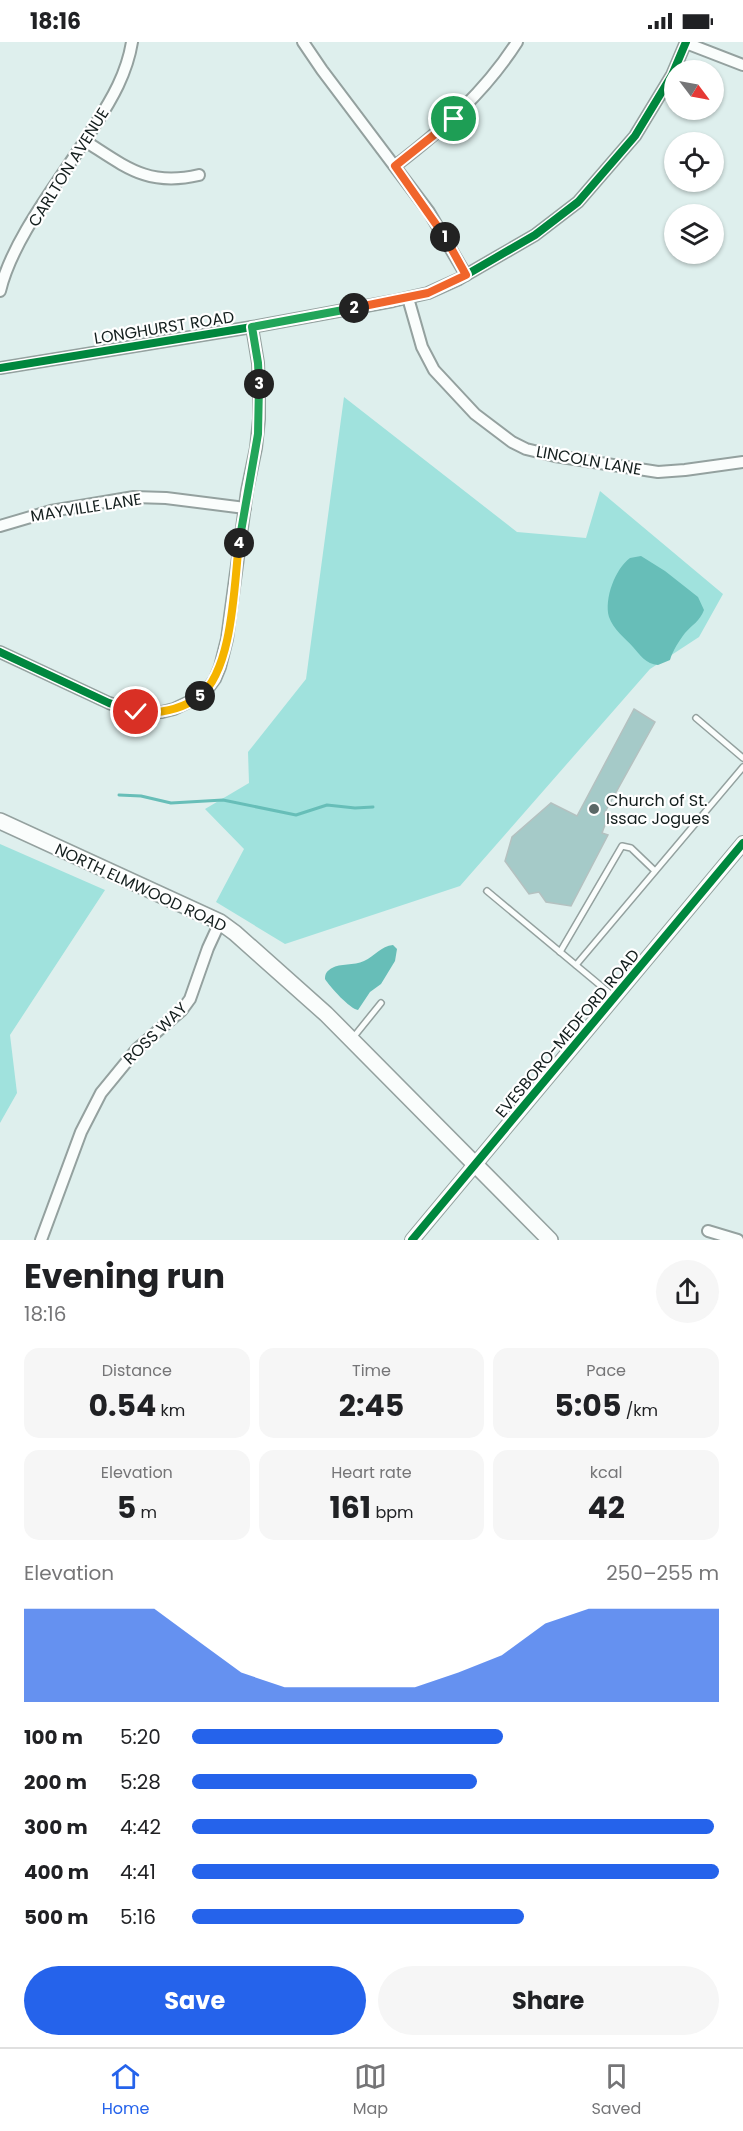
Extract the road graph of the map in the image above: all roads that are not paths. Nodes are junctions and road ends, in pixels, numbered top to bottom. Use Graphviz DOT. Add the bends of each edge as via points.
graph roads {
  1 [pos="132,42"];
  2 [pos="303,42"];
  3 [pos="517,42"];
  4 [pos="686,42"];
  5 [pos="743,65"];
  6 [pos="85,141"];
  7 [pos="395,166"];
  8 [pos="199,175"];
  9 [pos="466,275"];
  10 [pos="0,291"];
  11 [pos="408,298"];
  12 [pos="252,327"];
  13 [pos="0,368"];
  14 [pos="743,462"];
  15 [pos="245,508"];
  16 [pos="0,526"];
  17 [pos="0,652"];
  18 [pos="696,718"];
  19 [pos="743,758"];
  20 [pos="743,767"];
  21 [pos="0,821"];
  22 [pos="743,843"];
  23 [pos="655,871"];
  24 [pos="487,891"];
  25 [pos="220,922"];
  26 [pos="560,952"];
  27 [pos="576,965"];
  28 [pos="614,997"];
  29 [pos="381,1003"];
  30 [pos="351,1040"];
  31 [pos="475,1164"];
  32 [pos="708,1231"];
  33 [pos="42,1240"];
  34 [pos="412,1240"];
  35 [pos="550,1240"];
  36 [pos="738,1240"];
  1 -- 6 [label="street, CARLTON AVENUE" via="121,81"];
  2 -- 7 [label="street"];
  3 -- 7 [label="street" via="495,74 454,119"];
  4 -- 5 [label="street"];
  4 -- 9 [label="street, LONGHURST ROAD" via="672,75 635,136 578,202 535,235"];
  6 -- 8 [label="street" via="148,176"];
  6 -- 10 [label="street, CARLTON AVENUE" via="22,238"];
  7 -- 9 [label="street" via="437,223"];
  9 -- 11 [label="street, LONGHURST ROAD"];
  11 -- 12 [label="street, LONGHURST ROAD"];
  11 -- 14 [label="street, LINCOLN LANE" via="422,347 434,370 475,414 526,449 658,472"];
  12 -- 13 [label="street, LONGHURST ROAD"];
  12 -- 15 [label="street" via="258,363 259,419"];
  15 -- 16 [label="street, MAYVILLE LANE" via="134,497 51,511"];
  15 -- 17 [label="street" via="224,653 215,680 186,705 162,712 136,712"];
  18 -- 19 [label="lane"];
  20 -- 23 [label="lane"];
  21 -- 25 [label="main road, NORTH ELMWOOD ROAD"];
  22 -- 28 [label="street, EVESBORO-MEDFORD ROAD"];
  23 -- 26 [label="lane" via="631,848 622,846"];
  23 -- 27 [label="lane"];
  24 -- 26 [label="lane"];
  25 -- 30 [label="main road, NORTH ELMWOOD ROAD" via="252,946"];
  25 -- 33 [label="street, ROSS WAY" via="190,999 136,1049 101,1093 81,1132"];
  26 -- 27 [label="lane"];
  27 -- 28 [label="lane"];
  28 -- 31 [label="street, EVESBORO-MEDFORD ROAD"];
  29 -- 30 [label="lane"];
  30 -- 31 [label="main road, NORTH ELMWOOD ROAD"];
  31 -- 34 [label="street, EVESBORO-MEDFORD ROAD"];
  31 -- 35 [label="main road, NORTH ELMWOOD ROAD"];
  32 -- 36 [label="street"];
}
